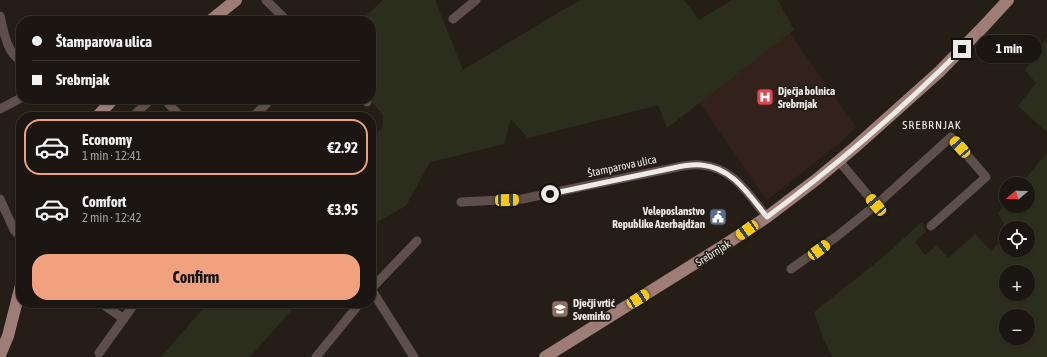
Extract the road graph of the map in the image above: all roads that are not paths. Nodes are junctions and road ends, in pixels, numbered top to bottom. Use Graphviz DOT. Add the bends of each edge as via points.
graph roads {
  1 [pos="236,0"];
  2 [pos="266,0"];
  3 [pos="476,0"];
  4 [pos="1008,0"];
  5 [pos="0,16"];
  6 [pos="216,16"];
  7 [pos="282,16"];
  8 [pos="453,19"];
  9 [pos="16,57"];
  10 [pos="16,100"];
  11 [pos="109,104"];
  12 [pos="145,104"];
  13 [pos="169,104"];
  14 [pos="266,104"];
  15 [pos="0,108"];
  16 [pos="101,112"];
  17 [pos="137,112"];
  18 [pos="176,112"];
  19 [pos="258,112"];
  20 [pos="839,161"];
  21 [pos="0,199"];
  22 [pos="461,202"];
  23 [pos="876,205"];
  24 [pos="767,217"];
  25 [pos="931,226"];
  26 [pos="16,232"];
  27 [pos="416,241"];
  28 [pos="791,269"];
  29 [pos="376,284"];
  30 [pos="376,297"];
  31 [pos="16,305"];
  32 [pos="108,308"];
  33 [pos="132,308"];
  34 [pos="356,308"];
  35 [pos="124,319"];
  36 [pos="98,353"];
  37 [pos="0,356"];
  38 [pos="316,357"];
  39 [pos="414,357"];
  40 [pos="545,357"];
  1 -- 6 [label="main road"];
  2 -- 7 [label="street"];
  3 -- 8 [label="street"];
  4 -- 20 [label="main road, Srebrnjak" via="939,72"];
  5 -- 9 [label="street" via="8,44"];
  10 -- 15 [label="street"];
  11 -- 16 [label="main road"];
  12 -- 17 [label="street"];
  13 -- 18 [label="street"];
  14 -- 19 [label="street"];
  20 -- 23 [label="street"];
  20 -- 24 [label="main road, Srebrnjak"];
  21 -- 26 [label="street"];
  22 -- 24 [label="street, Štamparova ulica" via="522,199 687,165 702,165 716,168 736,180"];
  23 -- 25 [label="street" via="951,137 986,177"];
  23 -- 28 [label="street"];
  24 -- 40 [label="main road, Srebrnjak"];
  27 -- 29 [label="street"];
  30 -- 39 [label="street"];
  31 -- 37 [label="main road"];
  32 -- 35 [label="street"];
  33 -- 35 [label="street"];
  34 -- 38 [label="street"];
  35 -- 36 [label="street"];
}
